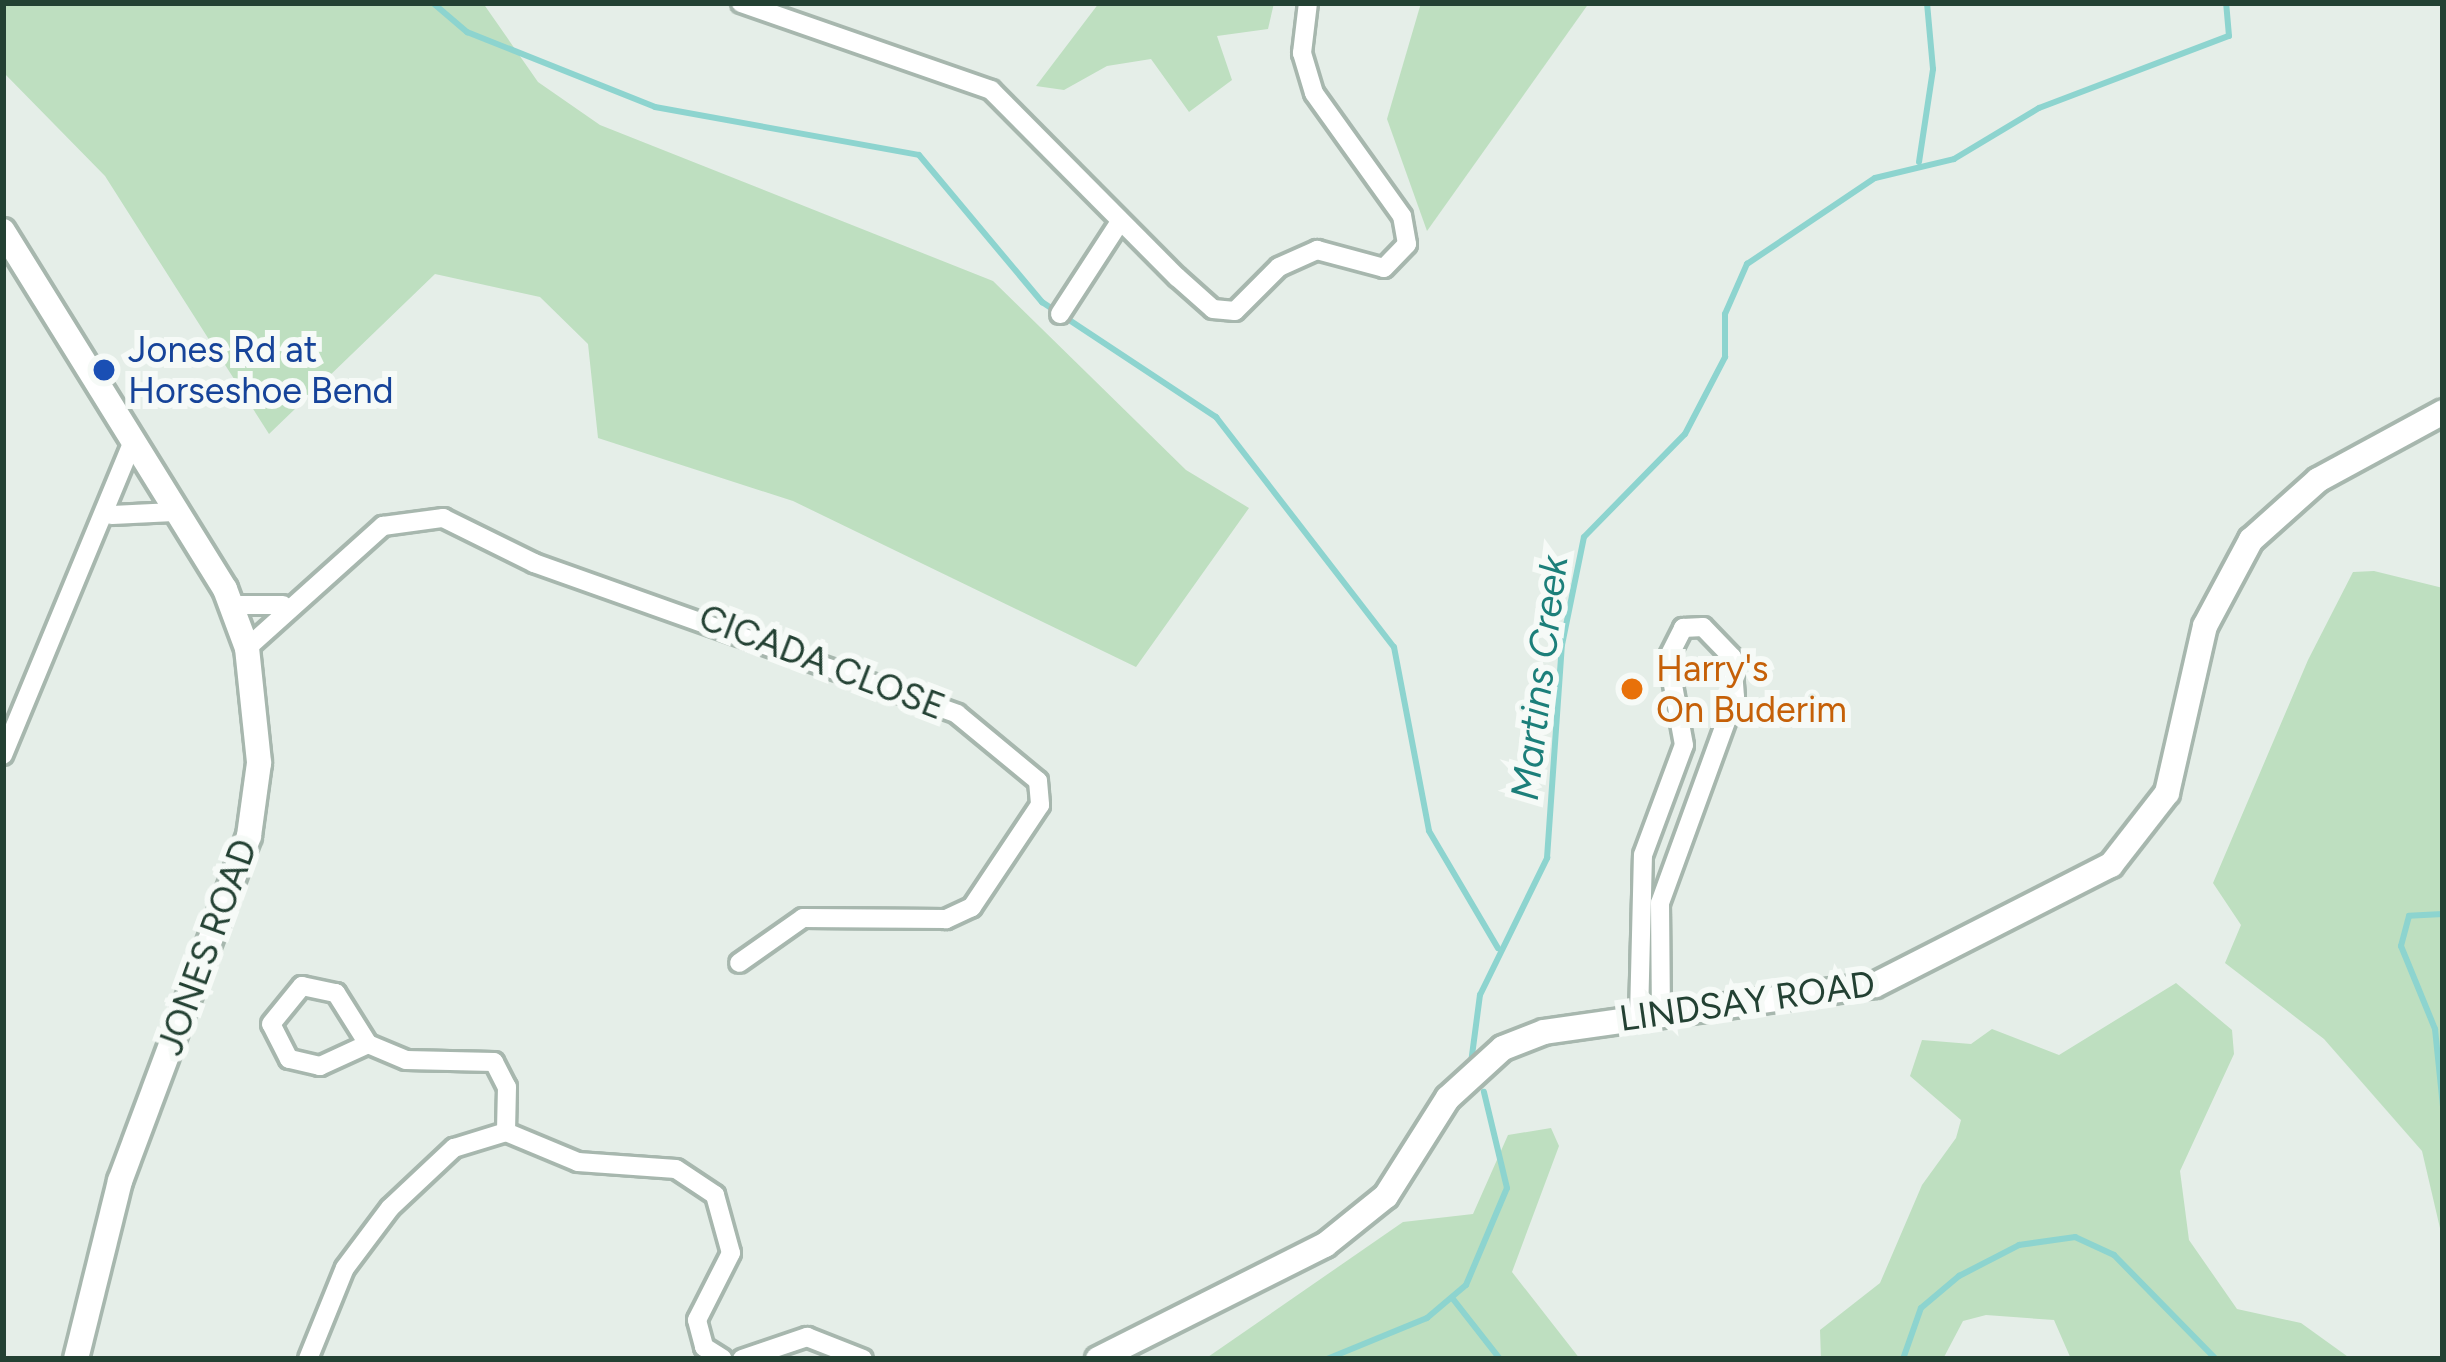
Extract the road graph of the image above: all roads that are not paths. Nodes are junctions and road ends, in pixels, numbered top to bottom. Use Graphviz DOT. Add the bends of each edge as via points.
graph roads {
  1 [pos="741,3"];
  2 [pos="764,3"];
  3 [pos="1308,3"];
  4 [pos="794,17"];
  5 [pos="1119,223"];
  6 [pos="3,231"];
  7 [pos="1060,314"];
  8 [pos="2443,412"];
  9 [pos="130,448"];
  10 [pos="175,512"];
  11 [pos="111,515"];
  12 [pos="232,605"];
  13 [pos="284,605"];
  14 [pos="247,648"];
  15 [pos="3,755"];
  16 [pos="740,963"];
  17 [pos="1650,1016"];
  18 [pos="368,1044"];
  19 [pos="506,1132"];
  20 [pos="76,1359"];
  21 [pos="308,1359"];
  22 [pos="723,1359"];
  23 [pos="742,1359"];
  24 [pos="863,1359"];
  25 [pos="1097,1359"];
  1 -- 4 [label="street"];
  2 -- 4 [label="street"];
  3 -- 5 [label="street" via="1305,71 1402,216 1399,261 1366,268 1316,250 1279,267 1254,304 1213,309"];
  4 -- 5 [label="street" via="991,90"];
  5 -- 7 [label="street"];
  6 -- 9 [label="street, JONES ROAD" via="48,290"];
  8 -- 17 [label="street, LINDSAY ROAD" via="2318,480 2251,540 2205,626 2167,793 2111,865 1905,976"];
  9 -- 10 [label="street, JONES ROAD"];
  9 -- 11 [label="street"];
  10 -- 11 [label="street"];
  10 -- 12 [label="street, JONES ROAD"];
  11 -- 15 [label="street"];
  12 -- 13 [label="street"];
  12 -- 14 [label="street, JONES ROAD"];
  13 -- 14 [label="street, CICADA CLOSE"];
  13 -- 16 [label="street, CICADA CLOSE" via="383,526 443,518 534,562 957,714 1038,781 1040,805 972,907 946,919 803,918"];
  14 -- 20 [label="street, JONES ROAD" via="259,763 249,836 120,1180"];
  17 -- 17 [label="street" via="1642,855 1684,746 1668,658 1683,628 1703,627 1732,657 1735,697 1660,902"];
  17 -- 25 [label="street, LINDSAY ROAD" via="1503,1048 1448,1098 1386,1196 1325,1245"];
  18 -- 18 [label="street" via="299,1064 271,1024 292,990 324,987"];
  18 -- 19 [label="street" via="406,1060 494,1061 507,1087"];
  19 -- 21 [label="street" via="454,1148 378,1222 345,1268"];
  19 -- 22 [label="street" via="578,1162 676,1168 715,1195 731,1253 698,1320 704,1347"];
  23 -- 24 [label="street" via="807,1337"];
}
